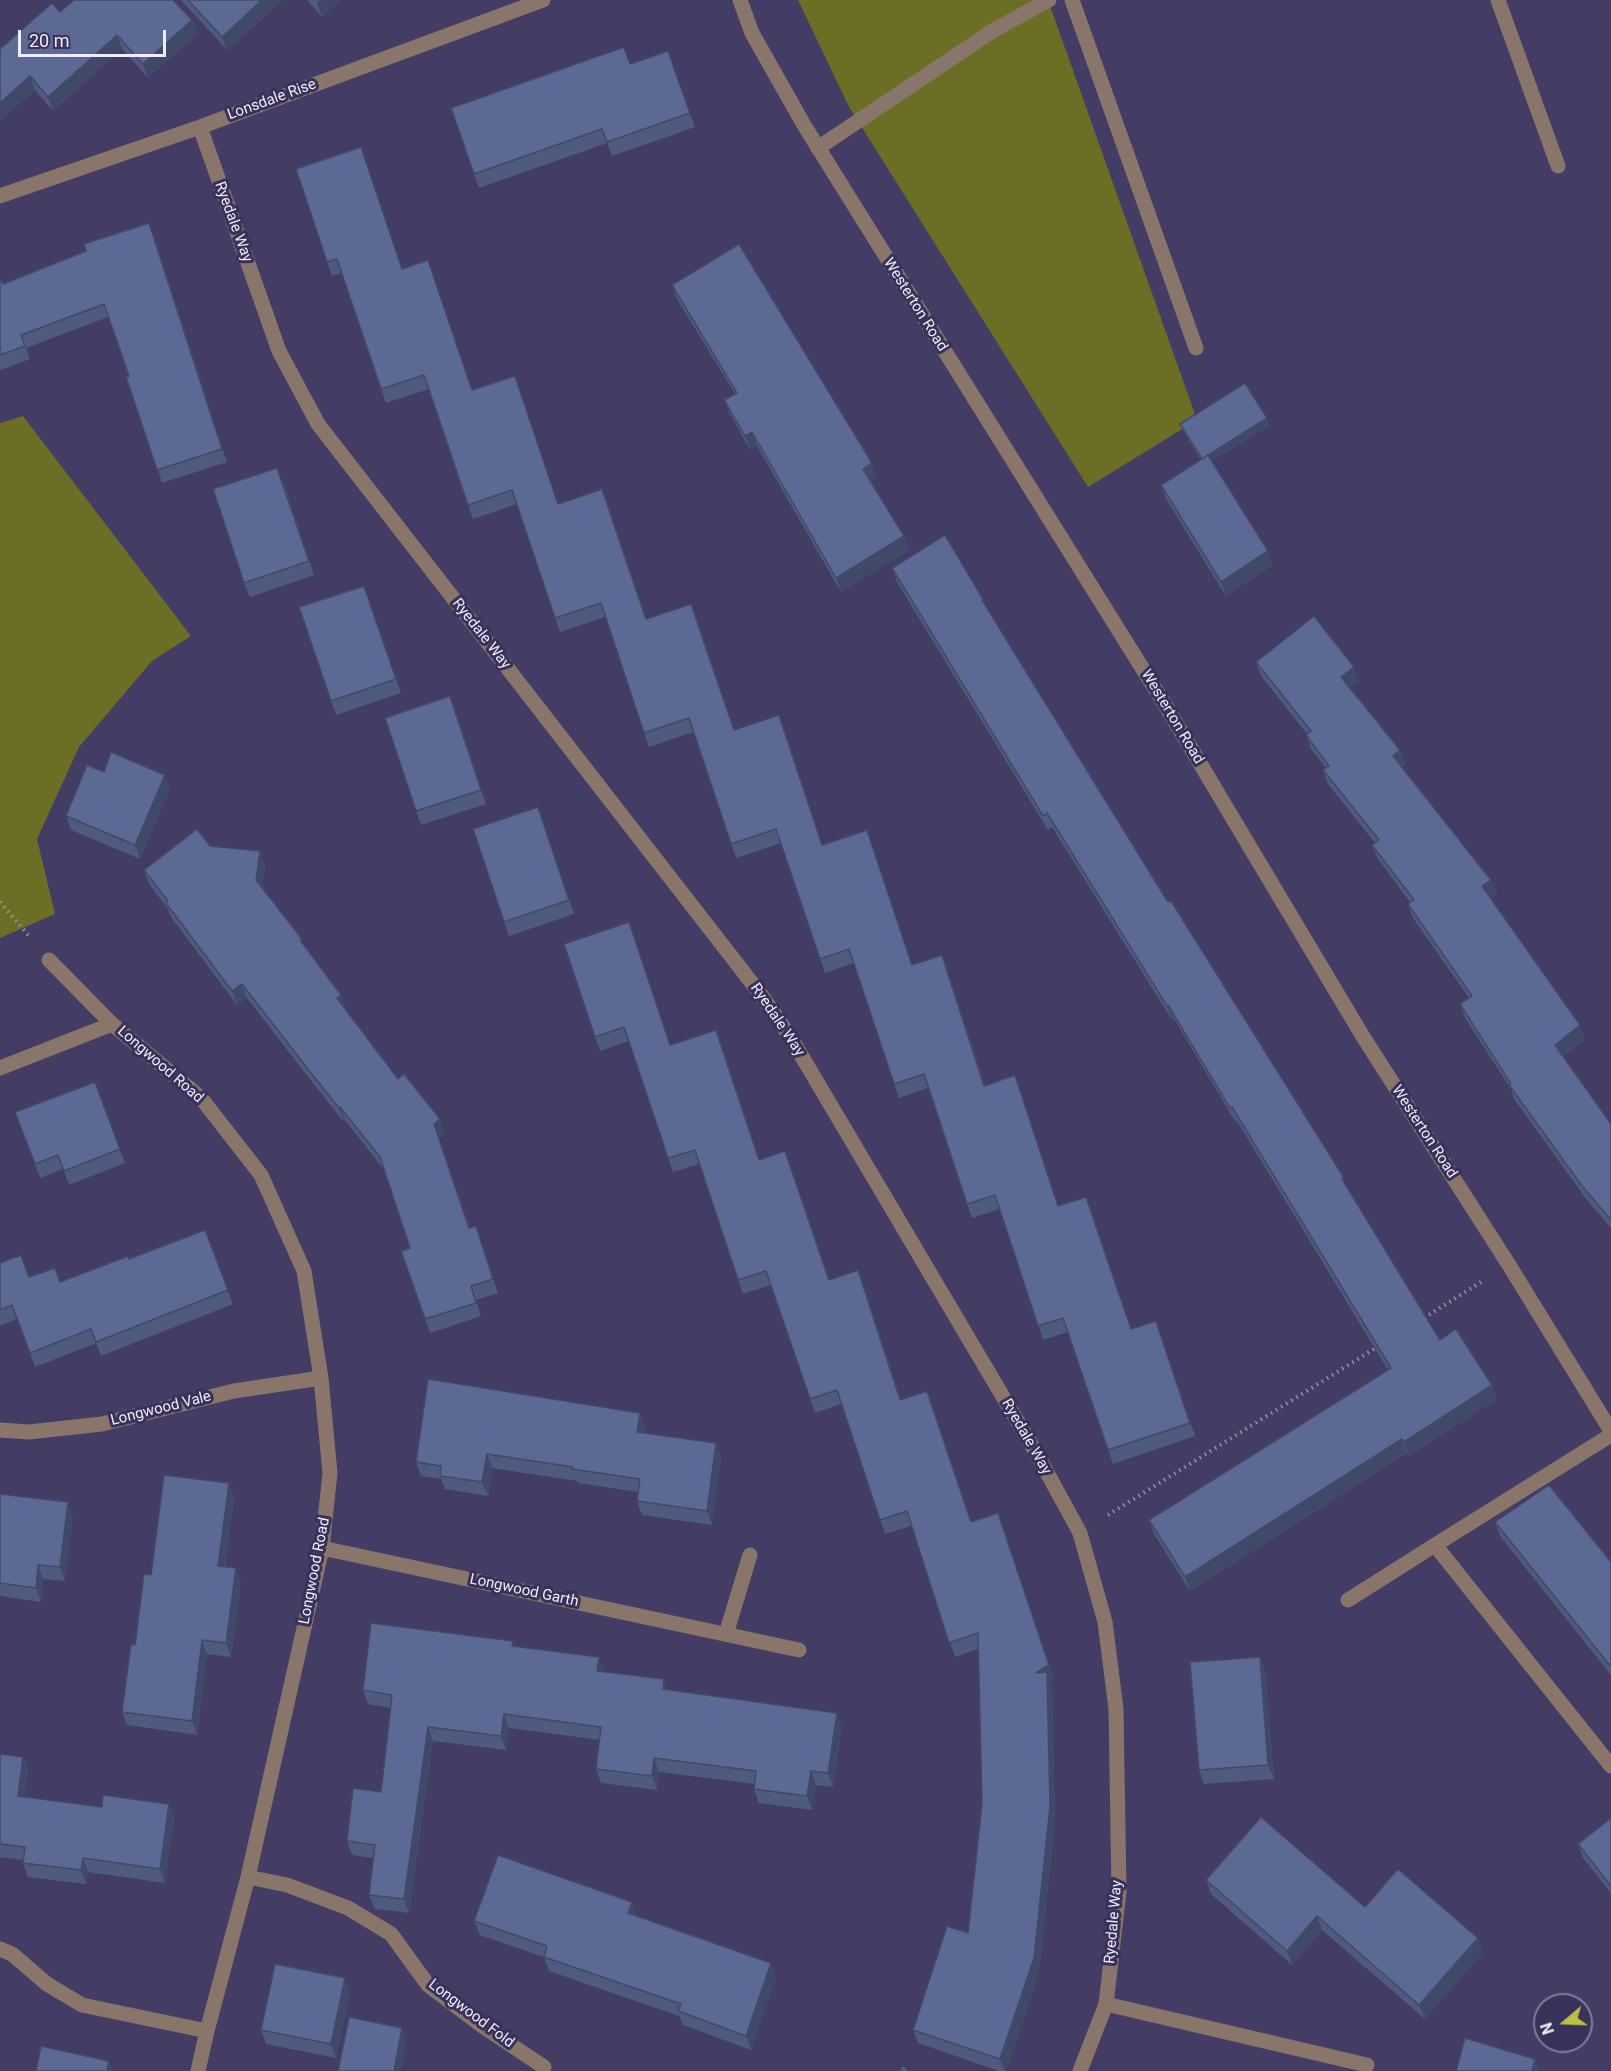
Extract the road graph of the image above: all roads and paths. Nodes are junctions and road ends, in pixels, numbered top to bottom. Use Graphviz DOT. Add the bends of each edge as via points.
graph roads {
  1 [pos="543,0"];
  2 [pos="740,0"];
  3 [pos="1048,0"];
  4 [pos="1072,0"];
  5 [pos="1498,0"];
  6 [pos="200,127"];
  7 [pos="818,148"];
  8 [pos="1558,166"];
  9 [pos="0,196"];
  10 [pos="1196,348"];
  11 [pos="0,902"];
  12 [pos="49,960"];
  13 [pos="112,1024"];
  14 [pos="0,1068"];
  15 [pos="1509,1264"];
  16 [pos="1419,1321"];
  17 [pos="1379,1346"];
  18 [pos="321,1378"];
  19 [pos="0,1430"];
  20 [pos="1611,1433"];
  21 [pos="1080,1533"];
  22 [pos="1435,1545"];
  23 [pos="322,1548"];
  24 [pos="750,1555"];
  25 [pos="1348,1600"];
  26 [pos="726,1634"];
  27 [pos="799,1650"];
  28 [pos="1611,1766"];
  29 [pos="248,1877"];
  30 [pos="0,1949"];
  31 [pos="1106,2004"];
  32 [pos="207,2031"];
  33 [pos="1367,2065"];
  34 [pos="544,2067"];
  35 [pos="198,2071"];
  36 [pos="1080,2071"];
  1 -- 6 [label="street, Lonsdale Rise"];
  2 -- 7 [label="street, Westerton Road" via="752,33"];
  3 -- 7 [label="street" via="994,30"];
  4 -- 10 [label="street"];
  5 -- 8 [label="street"];
  6 -- 9 [label="street, Lonsdale Rise"];
  6 -- 21 [label="street, Ryedale Way" via="279,351 318,424 791,1038"];
  7 -- 15 [label="street, Westerton Road" via="1164,703 1362,1035"];
  11 -- 12 [label="path"];
  12 -- 13 [label="street, Longwood Road"];
  13 -- 14 [label="street, Longwood Road"];
  13 -- 18 [label="street, Longwood Road" via="201,1098 261,1174 304,1271"];
  15 -- 16 [label="path"];
  15 -- 20 [label="street, Westerton Road"];
  17 -- 21 [label="path"];
  18 -- 19 [label="street, Longwood Vale" via="234,1391 102,1424 28,1432"];
  18 -- 23 [label="street, Longwood Road" via="330,1473"];
  20 -- 22 [label="street"];
  21 -- 31 [label="street, Ryedale Way" via="1105,1622 1116,1709 1119,1892"];
  22 -- 25 [label="street"];
  22 -- 28 [label="street"];
  23 -- 26 [label="street, Longwood Garth"];
  23 -- 29 [label="street, Longwood Road"];
  24 -- 26 [label="street"];
  26 -- 27 [label="street, Longwood Garth"];
  29 -- 32 [label="street, Longwood Road"];
  29 -- 34 [label="street, Longwood Fold" via="286,1885 348,1908 391,1934 428,1985"];
  30 -- 32 [label="street" via="82,2006"];
  31 -- 33 [label="street"];
  31 -- 36 [label="street, Ryedale Way"];
  32 -- 35 [label="street, Longwood Road"];
}
